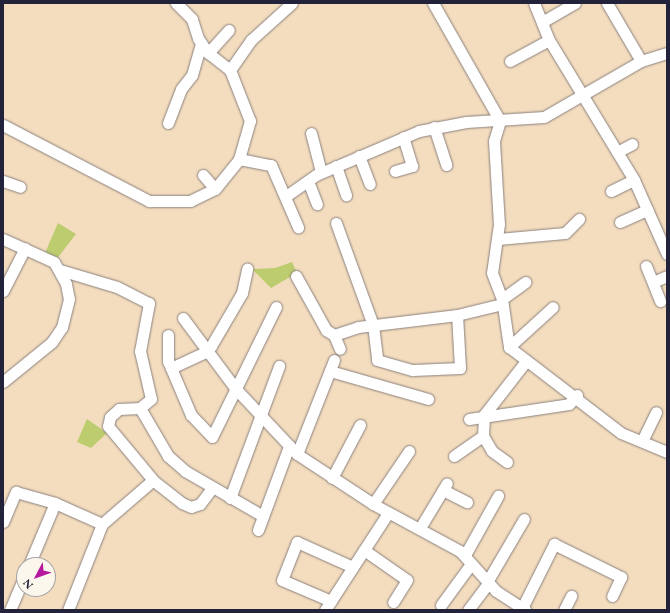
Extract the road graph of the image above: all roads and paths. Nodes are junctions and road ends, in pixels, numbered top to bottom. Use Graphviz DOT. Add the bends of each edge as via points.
graph roads {
  1 [pos="176,3"];
  2 [pos="292,3"];
  3 [pos="433,3"];
  4 [pos="534,3"];
  5 [pos="575,3"];
  6 [pos="607,3"];
  7 [pos="542,22"];
  8 [pos="229,30"];
  9 [pos="549,40"];
  10 [pos="201,43"];
  11 [pos="208,53"];
  12 [pos="667,53"];
  13 [pos="510,61"];
  14 [pos="642,61"];
  15 [pos="230,70"];
  16 [pos="581,95"];
  17 [pos="500,121"];
  18 [pos="168,123"];
  19 [pos="3,124"];
  20 [pos="434,127"];
  21 [pos="311,133"];
  22 [pos="403,137"];
  23 [pos="632,144"];
  24 [pos="617,152"];
  25 [pos="359,156"];
  26 [pos="239,159"];
  27 [pos="446,165"];
  28 [pos="336,166"];
  29 [pos="395,171"];
  30 [pos="322,172"];
  31 [pos="203,175"];
  32 [pos="634,180"];
  33 [pos="3,181"];
  34 [pos="308,181"];
  35 [pos="370,184"];
  36 [pos="20,187"];
  37 [pos="215,189"];
  38 [pos="611,191"];
  39 [pos="346,195"];
  40 [pos="286,196"];
  41 [pos="317,204"];
  42 [pos="647,210"];
  43 [pos="579,219"];
  44 [pos="620,222"];
  45 [pos="336,223"];
  46 [pos="298,227"];
  47 [pos="3,239"];
  48 [pos="498,240"];
  49 [pos="25,248"];
  50 [pos="667,254"];
  51 [pos="646,266"];
  52 [pos="248,269"];
  53 [pos="60,270"];
  54 [pos="296,276"];
  55 [pos="667,276"];
  56 [pos="525,282"];
  57 [pos="652,282"];
  58 [pos="3,292"];
  59 [pos="502,301"];
  60 [pos="660,301"];
  61 [pos="276,306"];
  62 [pos="554,307"];
  63 [pos="456,315"];
  64 [pos="183,318"];
  65 [pos="373,325"];
  66 [pos="168,335"];
  67 [pos="334,335"];
  68 [pos="509,347"];
  69 [pos="340,349"];
  70 [pos="206,352"];
  71 [pos="526,361"];
  72 [pos="278,366"];
  73 [pos="171,368"];
  74 [pos="3,382"];
  75 [pos="235,388"];
  76 [pos="577,396"];
  77 [pos="428,399"];
  78 [pos="140,408"];
  79 [pos="656,412"];
  80 [pos="484,415"];
  81 [pos="260,418"];
  82 [pos="469,419"];
  83 [pos="360,425"];
  84 [pos="483,436"];
  85 [pos="642,441"];
  86 [pos="289,446"];
  87 [pos="409,451"];
  88 [pos="667,452"];
  89 [pos="297,454"];
  90 [pos="454,456"];
  91 [pos="507,462"];
  92 [pos="332,478"];
  93 [pos="153,480"];
  94 [pos="212,488"];
  95 [pos="498,496"];
  96 [pos="230,498"];
  97 [pos="54,502"];
  98 [pos="467,502"];
  99 [pos="373,504"];
  100 [pos="388,513"];
  101 [pos="263,516"];
  102 [pos="524,519"];
  103 [pos="3,522"];
  104 [pos="102,524"];
  105 [pos="420,528"];
  106 [pos="258,530"];
  107 [pos="364,550"];
  108 [pos="32,557"];
  109 [pos="468,560"];
  110 [pos="353,567"];
  111 [pos="488,582"];
  112 [pos="16,596"];
  113 [pos="571,596"];
  114 [pos="612,596"];
  115 [pos="393,602"];
  116 [pos="328,605"];
  117 [pos="441,605"];
  118 [pos="520,608"];
  119 [pos="10,610"];
  120 [pos="68,610"];
  121 [pos="468,610"];
  122 [pos="564,610"];
  1 -- 10 [label="street" via="192,19"];
  2 -- 15 [label="street" via="251,40"];
  3 -- 17 [label="street"];
  4 -- 7 [label="street"];
  5 -- 7 [label="street"];
  6 -- 14 [label="street"];
  7 -- 9 [label="street"];
  8 -- 11 [label="street"];
  9 -- 13 [label="street"];
  9 -- 16 [label="street"];
  10 -- 11 [label="street"];
  10 -- 18 [label="street" via="192,75 180,89"];
  11 -- 15 [label="street"];
  12 -- 14 [label="street"];
  14 -- 16 [label="street"];
  15 -- 26 [label="street" via="250,121"];
  16 -- 17 [label="street" via="544,117"];
  16 -- 24 [label="street"];
  17 -- 20 [label="street"];
  17 -- 48 [label="street" via="494,141"];
  19 -- 37 [label="street" via="149,201 190,201"];
  20 -- 22 [label="street"];
  20 -- 27 [label="street"];
  21 -- 30 [label="street"];
  22 -- 25 [label="street"];
  22 -- 29 [label="street" via="412,166"];
  23 -- 24 [label="street"];
  24 -- 32 [label="street"];
  25 -- 28 [label="street"];
  25 -- 35 [label="street"];
  26 -- 37 [label="street"];
  26 -- 40 [label="street" via="271,165"];
  28 -- 30 [label="street"];
  28 -- 39 [label="street"];
  30 -- 34 [label="street"];
  31 -- 37 [label="street"];
  32 -- 38 [label="street"];
  32 -- 42 [label="street"];
  33 -- 36 [label="street"];
  34 -- 40 [label="street"];
  34 -- 41 [label="street"];
  40 -- 46 [label="street"];
  42 -- 44 [label="street"];
  42 -- 50 [label="street"];
  43 -- 48 [label="street" via="565,232"];
  45 -- 65 [label="street"];
  47 -- 49 [label="street"];
  48 -- 59 [label="street" via="492,272"];
  49 -- 53 [label="street" via="46,256"];
  49 -- 58 [label="street"];
  51 -- 57 [label="street"];
  52 -- 70 [label="street" via="242,292"];
  53 -- 74 [label="street" via="69,299 62,327 45,350"];
  53 -- 78 [label="street" via="117,287 149,303 140,350 151,399"];
  54 -- 67 [label="street" via="326,330"];
  55 -- 57 [label="street"];
  56 -- 59 [label="street"];
  57 -- 60 [label="street"];
  59 -- 63 [label="street"];
  59 -- 68 [label="street"];
  61 -- 75 [label="street"];
  62 -- 68 [label="street"];
  63 -- 65 [label="street"];
  63 -- 65 [label="street" via="460,368 444,371 413,370 377,360"];
  64 -- 70 [label="street"];
  65 -- 67 [label="street"];
  66 -- 73 [label="street"];
  67 -- 69 [label="street"];
  68 -- 71 [label="street"];
  70 -- 73 [label="street"];
  70 -- 75 [label="street"];
  71 -- 76 [label="street"];
  71 -- 80 [label="street"];
  72 -- 81 [label="street"];
  73 -- 75 [label="street" via="191,415 212,437"];
  75 -- 81 [label="street"];
  76 -- 80 [label="street" via="569,404"];
  76 -- 85 [label="street" via="606,422"];
  77 -- 89 [label="street" via="332,366"];
  78 -- 93 [label="street" via="118,409 110,417 108,426"];
  78 -- 94 [label="street" via="168,456"];
  79 -- 85 [label="street"];
  80 -- 82 [label="street"];
  80 -- 84 [label="street"];
  81 -- 86 [label="street"];
  81 -- 96 [label="street"];
  83 -- 92 [label="street"];
  84 -- 90 [label="street"];
  84 -- 91 [label="street" via="492,451"];
  85 -- 88 [label="street"];
  86 -- 89 [label="street"];
  86 -- 101 [label="street"];
  87 -- 99 [label="street"];
  89 -- 92 [label="street"];
  92 -- 99 [label="street"];
  93 -- 94 [label="street" via="191,507 200,504"];
  93 -- 104 [label="street"];
  94 -- 96 [label="street"];
  95 -- 109 [label="street"];
  96 -- 101 [label="street"];
  97 -- 103 [label="street" via="16,492"];
  97 -- 104 [label="street"];
  97 -- 108 [label="street"];
  98 -- 105 [label="street" via="445,486"];
  99 -- 100 [label="street"];
  100 -- 105 [label="street"];
  100 -- 107 [label="street"];
  101 -- 106 [label="street"];
  102 -- 111 [label="street"];
  104 -- 120 [label="street"];
  105 -- 109 [label="street"];
  107 -- 110 [label="street"];
  107 -- 115 [label="street" via="407,580"];
  109 -- 111 [label="street"];
  109 -- 117 [label="street"];
  110 -- 116 [label="street"];
  110 -- 116 [label="street" via="296,542 282,580"];
  111 -- 118 [label="street"];
  111 -- 121 [label="street"];
  112 -- 119 [label="street"];
  113 -- 122 [label="street"];
  114 -- 118 [label="street" via="621,577 554,544"];
}
